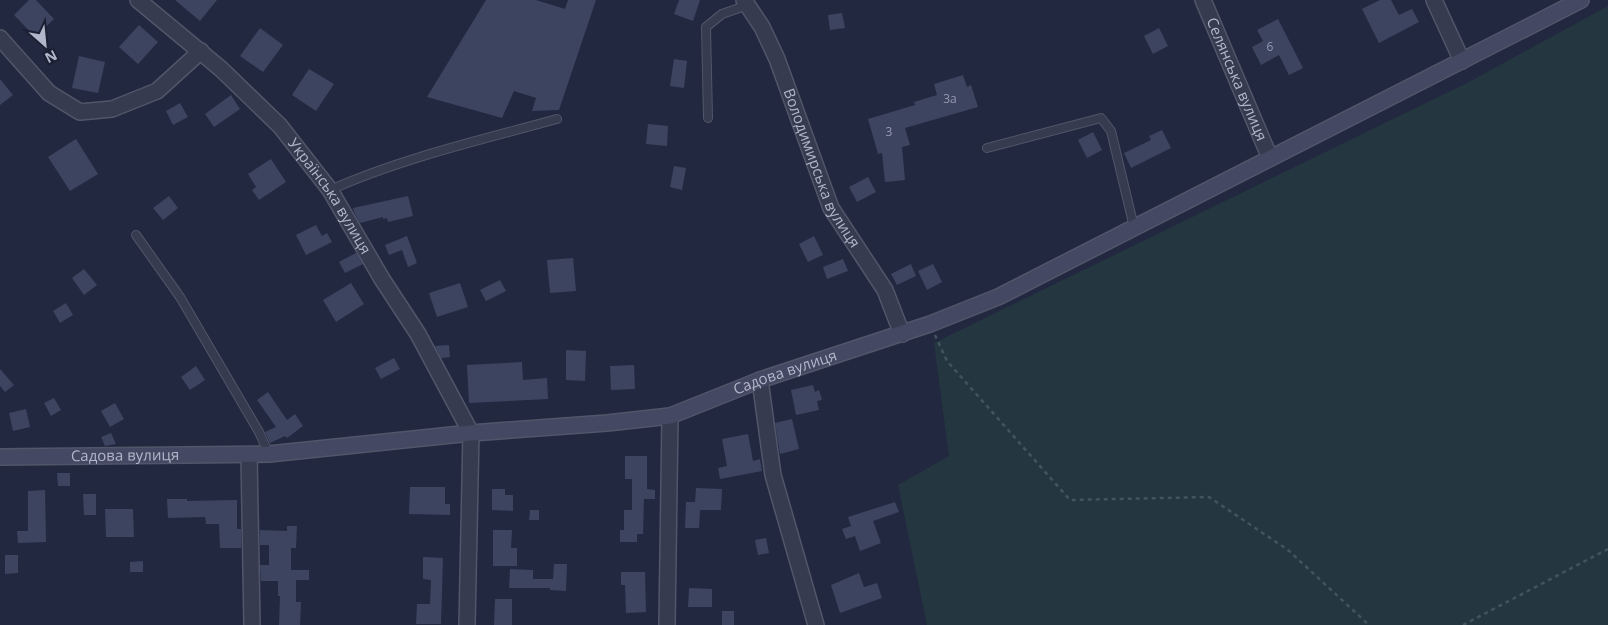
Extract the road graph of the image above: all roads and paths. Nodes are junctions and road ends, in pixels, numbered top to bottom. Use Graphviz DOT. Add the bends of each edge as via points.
graph roads {
  1 [pos="138,0"];
  2 [pos="1203,0"];
  3 [pos="1434,0"];
  4 [pos="1581,0"];
  5 [pos="746,2"];
  6 [pos="0,38"];
  7 [pos="201,51"];
  8 [pos="1462,62"];
  9 [pos="708,118"];
  10 [pos="557,119"];
  11 [pos="987,148"];
  12 [pos="1270,158"];
  13 [pos="330,190"];
  14 [pos="1134,227"];
  15 [pos="136,235"];
  16 [pos="930,324"];
  17 [pos="902,334"];
  18 [pos="760,380"];
  19 [pos="670,416"];
  20 [pos="471,433"];
  21 [pos="269,454"];
  22 [pos="249,455"];
  23 [pos="0,457"];
  24 [pos="1608,550"];
  25 [pos="252,625"];
  26 [pos="467,625"];
  27 [pos="666,625"];
  28 [pos="816,625"];
  29 [pos="1369,625"];
  30 [pos="1463,625"];
  1 -- 7 [label="street, Українська вулиця"];
  2 -- 12 [label="street, Селянська вулиця"];
  3 -- 8 [label="street"];
  4 -- 8 [label="street, Садова вулиця"];
  5 -- 9 [label="lane" via="722,14 706,27"];
  5 -- 17 [label="street, Володимирська вулиця" via="762,26 777,60 831,208 885,290"];
  6 -- 7 [label="street" via="48,93 80,112 112,109 157,91"];
  7 -- 13 [label="street, Українська вулиця" via="280,126"];
  8 -- 12 [label="street, Садова вулиця"];
  10 -- 13 [label="lane" via="418,158"];
  11 -- 14 [label="lane" via="1101,118 1111,131"];
  12 -- 14 [label="street, Садова вулиця"];
  13 -- 20 [label="street, Українська вулиця" via="418,334"];
  14 -- 16 [label="street, Садова вулиця" via="998,297"];
  15 -- 21 [label="lane" via="180,297"];
  16 -- 17 [label="street, Садова вулиця"];
  16 -- 29 [label="path" via="947,361 1070,500 1209,497 1288,550"];
  17 -- 18 [label="street, Садова вулиця"];
  18 -- 19 [label="street, Садова вулиця"];
  18 -- 28 [label="street" via="773,475"];
  19 -- 20 [label="street, Садова вулиця"];
  19 -- 27 [label="street"];
  20 -- 21 [label="street, Садова вулиця"];
  20 -- 26 [label="street"];
  21 -- 22 [label="street, Садова вулиця"];
  22 -- 23 [label="street, Садова вулиця"];
  22 -- 25 [label="street"];
  24 -- 30 [label="path"];
}
